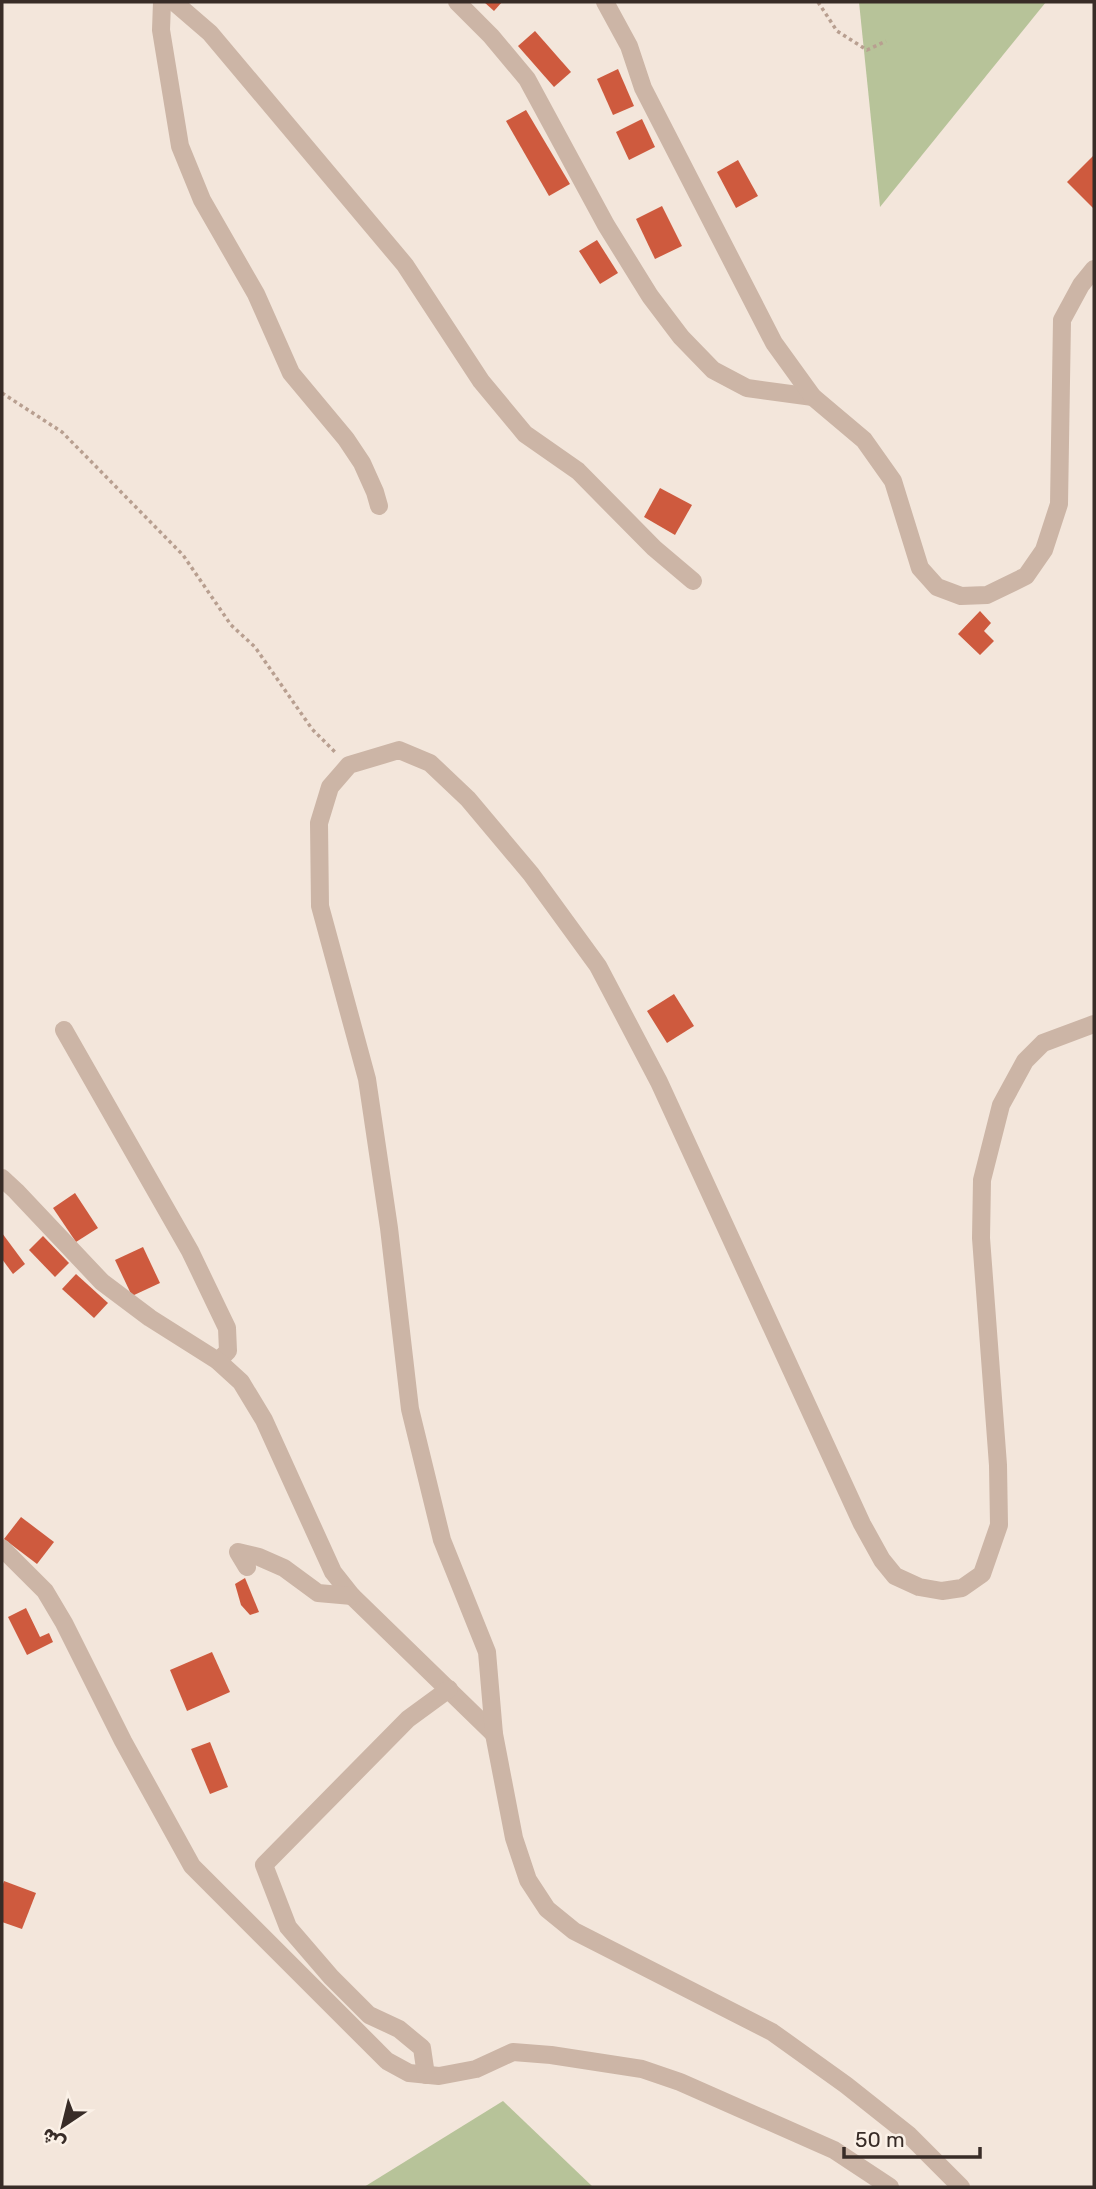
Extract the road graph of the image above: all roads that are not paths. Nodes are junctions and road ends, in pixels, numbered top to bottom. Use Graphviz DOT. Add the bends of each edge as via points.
graph roads {
  1 [pos="162,2"];
  2 [pos="174,2"];
  3 [pos="457,2"];
  4 [pos="605,2"];
  5 [pos="1094,269"];
  6 [pos="813,397"];
  7 [pos="379,506"];
  8 [pos="693,581"];
  9 [pos="1094,1024"];
  10 [pos="64,1030"];
  11 [pos="2,1178"];
  12 [pos="218,1361"];
  13 [pos="2,1548"];
  14 [pos="247,1567"];
  15 [pos="352,1596"];
  16 [pos="449,1689"];
  17 [pos="494,1734"];
  18 [pos="426,2075"];
  19 [pos="890,2187"];
  20 [pos="961,2187"];
  1 -- 7 [label="street" via="161,30 180,145 202,200 256,294 291,373 362,463"];
  2 -- 8 [label="street" via="211,33 405,265 481,381 525,434 578,471"];
  3 -- 6 [label="street" via="527,79 606,225 681,337 713,370 747,388"];
  4 -- 6 [label="street" via="629,46 643,88 774,343"];
  5 -- 6 [label="street" via="1062,320 1059,504 1044,550 1027,576 987,595 961,596 937,587 920,568 893,481 864,439"];
  9 -- 17 [label="street" via="1043,1043 1025,1061 1001,1105 982,1180 981,1238 999,1525 982,1574 962,1588 919,1587 895,1576 882,1560 659,1082 598,966 531,874 468,799 430,763 399,750 349,765 330,787 319,823 320,906 367,1079 410,1409 442,1540 487,1652"];
  10 -- 12 [label="street" via="190,1251 227,1328 228,1351"];
  11 -- 12 [label="street" via="102,1282"];
  12 -- 15 [label="street" via="241,1382 264,1420 333,1572"];
  13 -- 18 [label="street" via="45,1591 192,1866 387,2061 409,2073"];
  14 -- 15 [label="street" via="238,1552 284,1568 318,1593"];
  15 -- 16 [label="street"];
  16 -- 17 [label="street"];
  16 -- 18 [label="street" via="408,1719 264,1865 288,1927 369,2015 399,2029 422,2048"];
  17 -- 20 [label="street" via="514,1838 528,1880 547,1909 574,1931 772,2032 909,2135"];
  18 -- 19 [label="street" via="476,2069 513,2052 642,2069 834,2150"];
}
